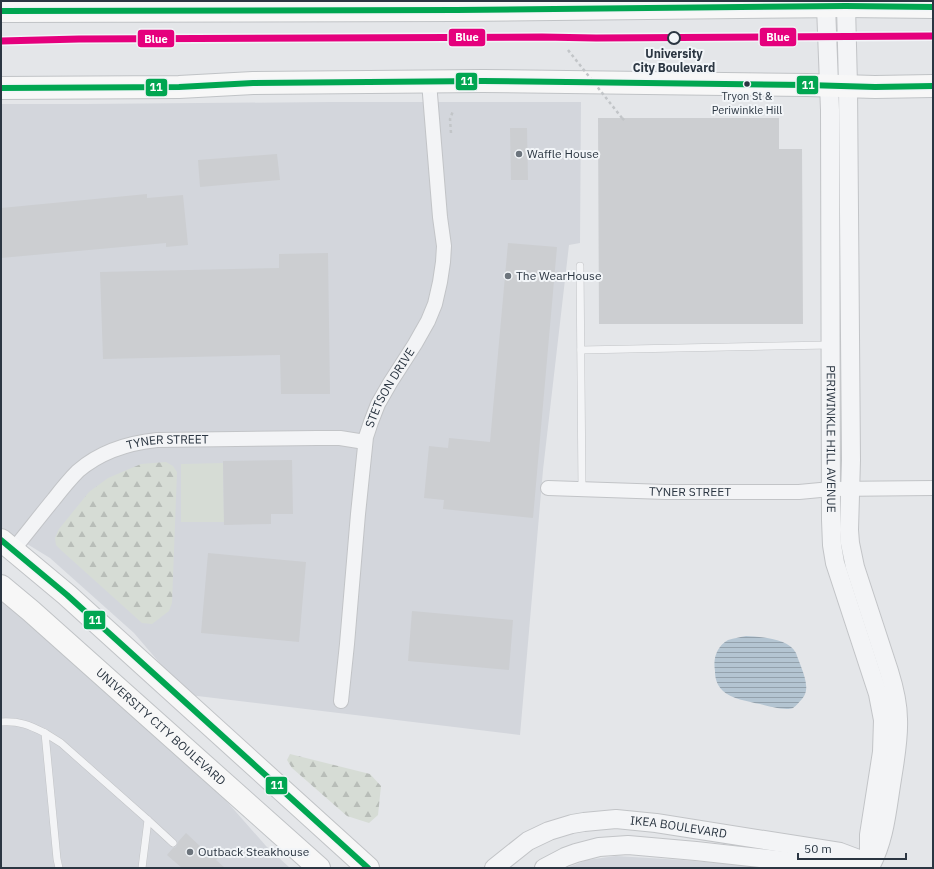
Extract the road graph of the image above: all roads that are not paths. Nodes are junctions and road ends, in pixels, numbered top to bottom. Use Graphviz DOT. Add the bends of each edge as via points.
graph roads {
  1 [pos="836,3"];
  2 [pos="456,6"];
  3 [pos="933,7"];
  4 [pos="1,11"];
  5 [pos="429,82"];
  6 [pos="838,85"];
  7 [pos="933,86"];
  8 [pos="1,88"];
  9 [pos="580,266"];
  10 [pos="830,344"];
  11 [pos="580,350"];
  12 [pos="365,442"];
  13 [pos="548,488"];
  14 [pos="933,488"];
  15 [pos="831,489"];
  16 [pos="850,489"];
  17 [pos="582,490"];
  18 [pos="7,545"];
  19 [pos="1,586"];
  20 [pos="340,701"];
  21 [pos="1,722"];
  22 [pos="45,733"];
  23 [pos="148,820"];
  24 [pos="173,843"];
  25 [pos="59,868"];
  26 [pos="142,868"];
  27 [pos="319,868"];
  28 [pos="368,868"];
  29 [pos="494,868"];
  30 [pos="544,868"];
  31 [pos="872,868"];
  1 -- 2 [label="main road"];
  1 -- 3 [label="main road"];
  1 -- 6 [label="street, PERIWINKLE HILL AVENUE"];
  2 -- 4 [label="main road"];
  5 -- 6 [label="main road"];
  5 -- 8 [label="main road"];
  5 -- 12 [label="street, STETSON DRIVE" via="444,246 440,282 428,321 378,404"];
  6 -- 7 [label="main road"];
  6 -- 10 [label="street, PERIWINKLE HILL AVENUE" via="830,110"];
  6 -- 16 [label="street, PERIWINKLE HILL AVENUE"];
  9 -- 11 [label="lane"];
  10 -- 11 [label="lane"];
  10 -- 15 [label="street, PERIWINKLE HILL AVENUE"];
  11 -- 17 [label="lane"];
  12 -- 18 [label="street, TYNER STREET" via="340,438 157,440 124,446 104,454 77,472"];
  12 -- 20 [label="street, STETSON DRIVE"];
  13 -- 17 [label="street, TYNER STREET"];
  14 -- 16 [label="street, TYNER STREET"];
  15 -- 16 [label="street, TYNER STREET"];
  15 -- 17 [label="street, TYNER STREET" via="799,492"];
  15 -- 31 [label="street, PERIWINKLE HILL AVENUE" via="832,545 835,563 878,694 883,720 882,752 869,835"];
  16 -- 31 [label="street, PERIWINKLE HILL AVENUE" via="848,530 852,554 897,701 896,754 884,829"];
  18 -- 28 [label="main road" via="73,600"];
  19 -- 27 [label="main road, UNIVERSITY CITY BOULEVARD"];
  21 -- 22 [label="lane" via="20,722"];
  22 -- 23 [label="lane" via="61,743"];
  22 -- 25 [label="lane"];
  23 -- 24 [label="lane"];
  23 -- 26 [label="lane"];
  29 -- 31 [label="street, IKEA BOULEVARD" via="528,842 549,831 572,824 616,819 840,852"];
  30 -- 31 [label="street, IKEA BOULEVARD" via="576,852 628,845 840,867"];
}
